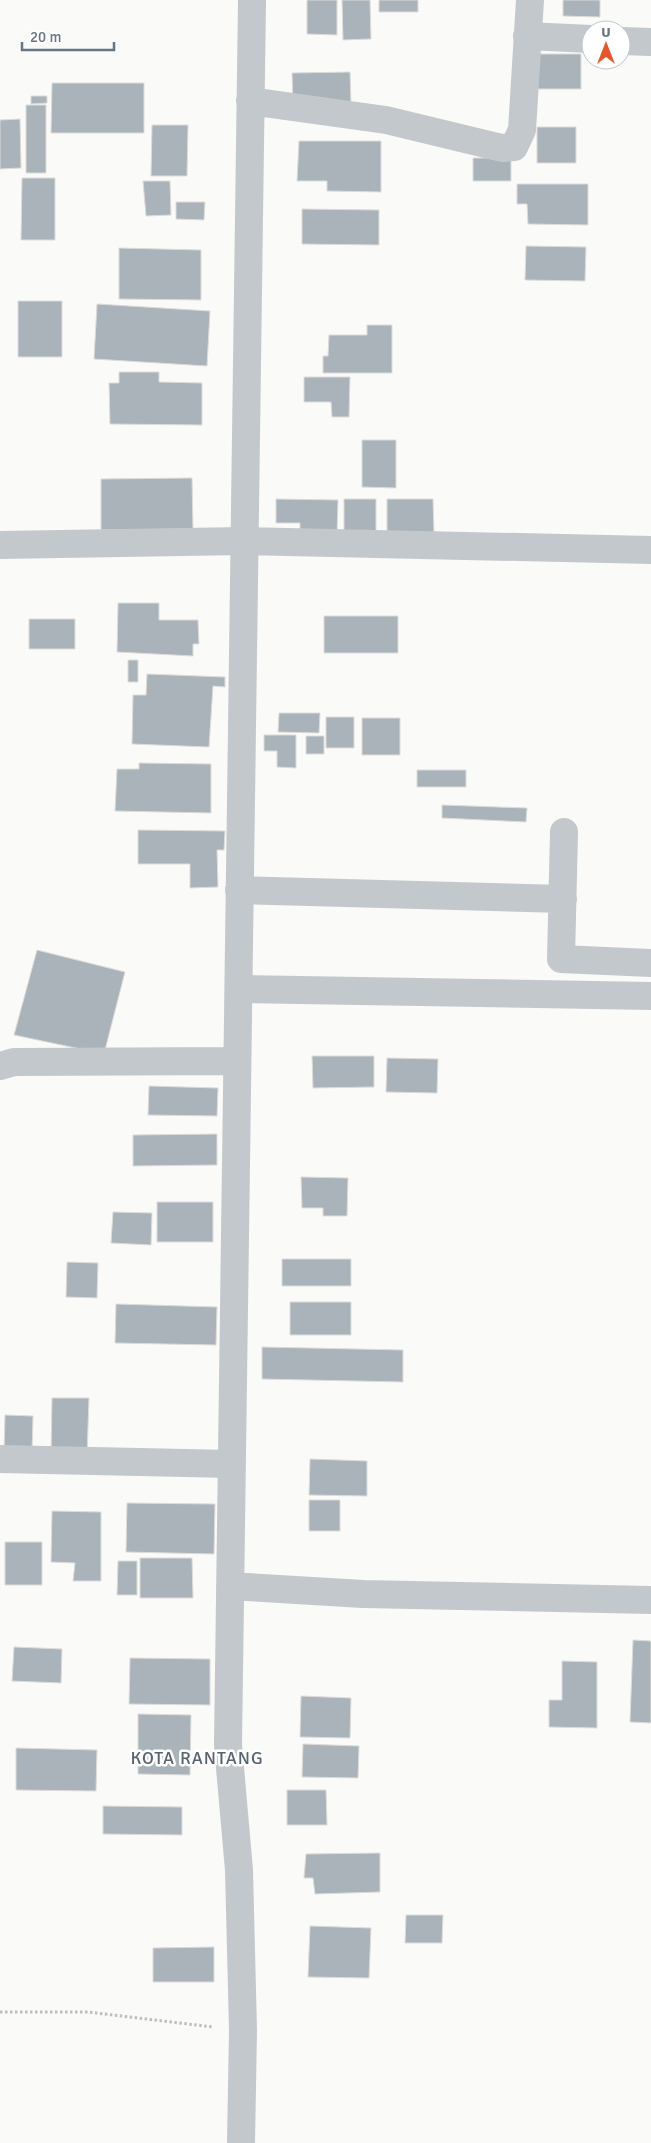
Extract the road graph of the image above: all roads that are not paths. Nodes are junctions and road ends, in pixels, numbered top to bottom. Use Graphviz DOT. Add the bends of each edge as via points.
graph roads {
  1 [pos="252,0"];
  2 [pos="530,0"];
  3 [pos="527,36"];
  4 [pos="581,39"];
  5 [pos="631,41"];
  6 [pos="651,42"];
  7 [pos="250,101"];
  8 [pos="243,542"];
  9 [pos="0,545"];
  10 [pos="651,550"];
  11 [pos="564,832"];
  12 [pos="238,890"];
  13 [pos="563,898"];
  14 [pos="651,963"];
  15 [pos="240,989"];
  16 [pos="651,996"];
  17 [pos="236,1061"];
  18 [pos="0,1066"];
  19 [pos="0,1459"];
  20 [pos="231,1464"];
  21 [pos="230,1586"];
  22 [pos="651,1600"];
  23 [pos="241,2143"];
  1 -- 7 [label="street"];
  2 -- 3 [label="street"];
  3 -- 4 [label="street"];
  3 -- 7 [label="street" via="522,130 514,147 502,148 386,120"];
  5 -- 6 [label="street"];
  7 -- 8 [label="street"];
  8 -- 9 [label="street"];
  8 -- 10 [label="street"];
  8 -- 12 [label="street"];
  11 -- 13 [label="street"];
  12 -- 13 [label="street"];
  12 -- 15 [label="street"];
  13 -- 14 [label="street" via="561,959"];
  15 -- 16 [label="street"];
  15 -- 17 [label="street"];
  17 -- 18 [label="street" via="14,1062"];
  17 -- 20 [label="street"];
  19 -- 20 [label="street"];
  20 -- 21 [label="street"];
  21 -- 22 [label="street" via="363,1594"];
  21 -- 23 [label="street" via="228,1745 239,1870 243,2030"];
}
